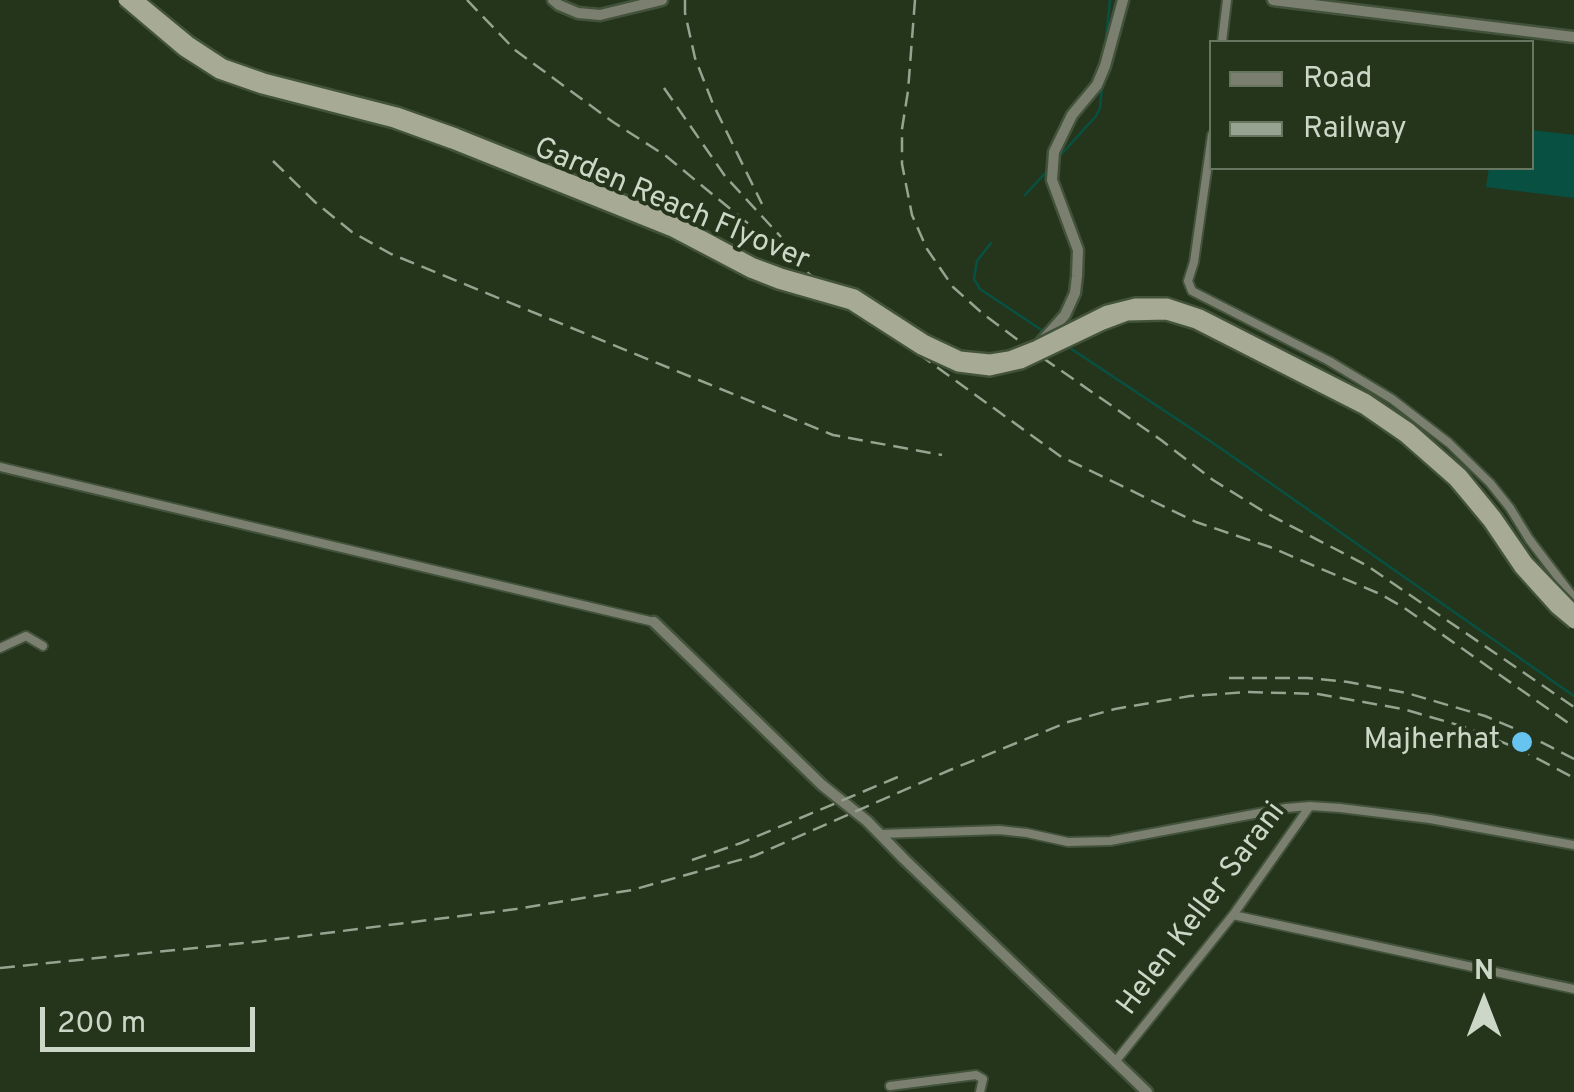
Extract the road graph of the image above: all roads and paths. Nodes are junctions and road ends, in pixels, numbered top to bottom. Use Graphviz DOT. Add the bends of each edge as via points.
graph roads {
  1 [pos="124,0"];
  2 [pos="138,0"];
  3 [pos="553,0"];
  4 [pos="662,0"];
  5 [pos="1124,0"];
  6 [pos="1226,0"];
  7 [pos="1274,0"];
  8 [pos="1574,37"];
  9 [pos="1222,40"];
  10 [pos="1209,156"];
  11 [pos="1038,346"];
  12 [pos="0,467"];
  13 [pos="1574,598"];
  14 [pos="1574,611"];
  15 [pos="654,622"];
  16 [pos="1574,623"];
  17 [pos="43,646"];
  18 [pos="0,648"];
  19 [pos="1310,806"];
  20 [pos="880,834"];
  21 [pos="1574,845"];
  22 [pos="1234,915"];
  23 [pos="1574,989"];
  24 [pos="1116,1062"];
  25 [pos="890,1086"];
  26 [pos="980,1092"];
  27 [pos="1147,1092"];
  1 -- 16 [label="main road, Garden Reach Flyover, bridge" via="219,73 470,150 672,231 750,272 852,304 958,366 1012,366 1127,315 1166,314 1196,323 1405,437 1454,480 1520,568"];
  2 -- 11 [label="main road, Garden Reach Flyover, bridge" via="224,65 456,134 676,222 754,264 855,295 951,354 990,360"];
  3 -- 4 [label="street" via="600,15"];
  5 -- 11 [label="street" via="1098,85 1072,115 1054,152 1052,180 1078,250 1077,276 1065,315"];
  6 -- 9 [label="street"];
  7 -- 8 [label="street"];
  10 -- 13 [label="street" via="1188,281 1192,291 1329,361 1449,443 1490,483"];
  11 -- 14 [label="main road, Garden Reach Flyover, bridge" via="1125,306 1167,304 1200,314 1367,400 1410,430 1460,474"];
  12 -- 15 [label="street"];
  15 -- 20 [label="street"];
  17 -- 18 [label="street" via="26,636"];
  19 -- 20 [label="street" via="1092,842 999,830"];
  19 -- 21 [label="street, Helen Keller Sarani" via="1430,818"];
  19 -- 22 [label="street, Helen Keller Sarani"];
  20 -- 24 [label="street"];
  22 -- 23 [label="street"];
  22 -- 24 [label="street, Helen Keller Sarani"];
  24 -- 27 [label="street"];
  25 -- 26 [label="street" via="976,1075 983,1079"];
}
